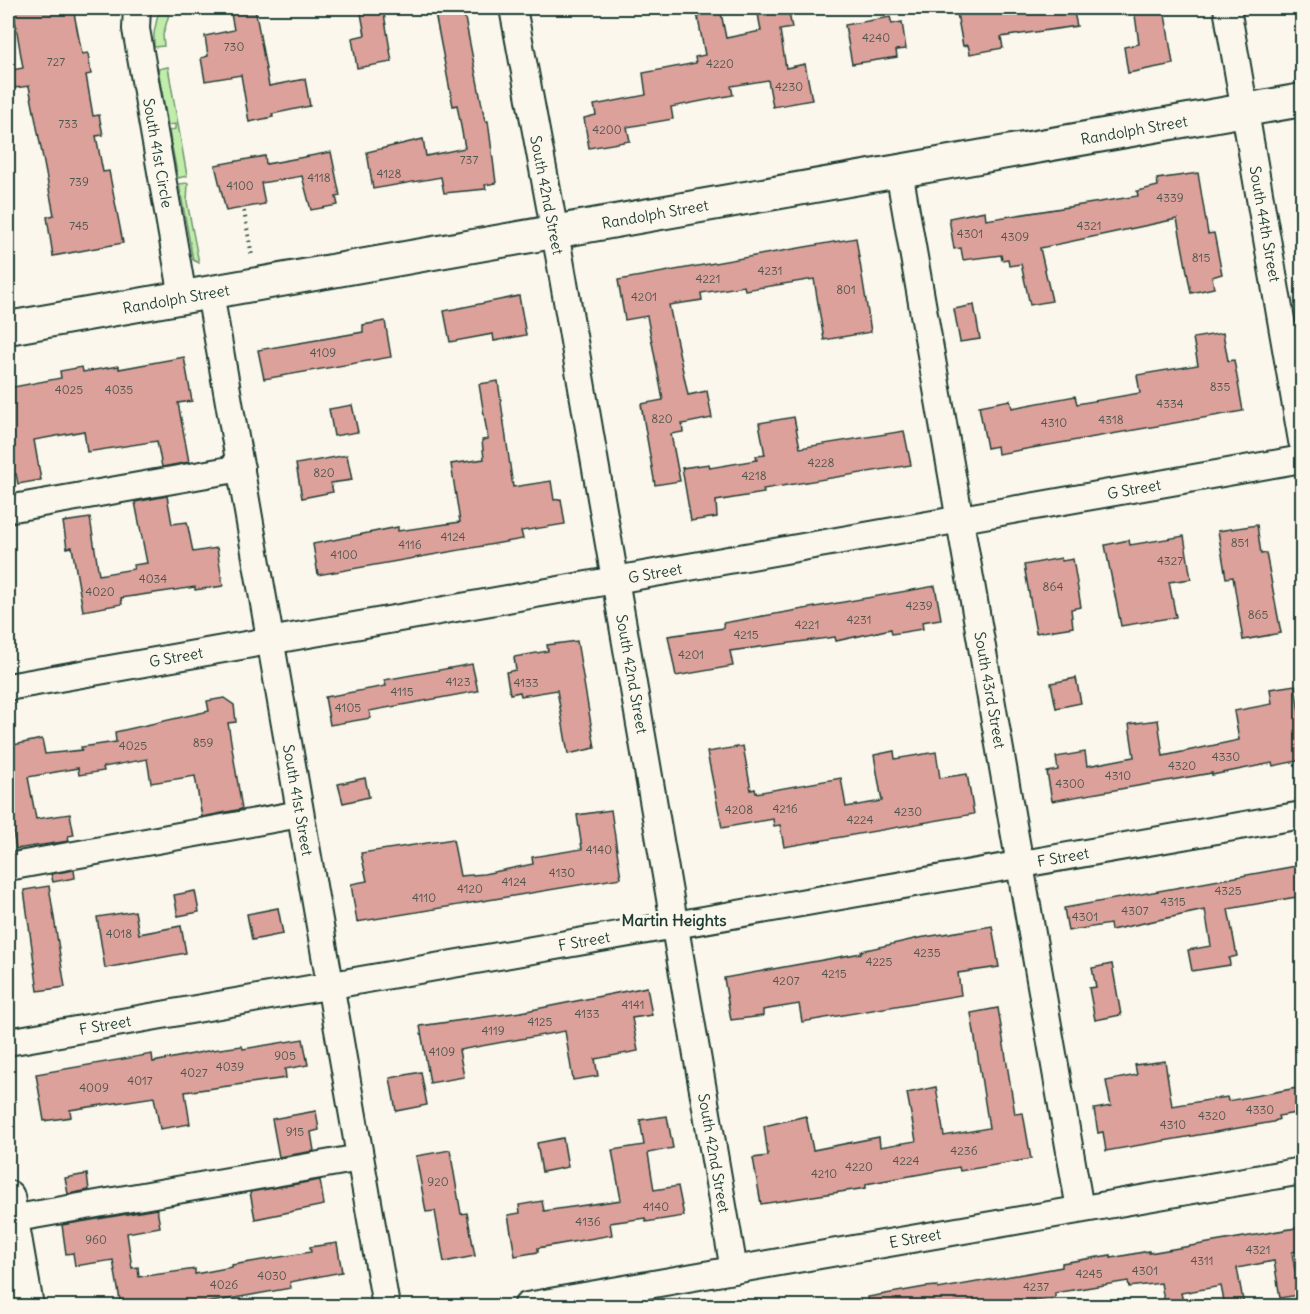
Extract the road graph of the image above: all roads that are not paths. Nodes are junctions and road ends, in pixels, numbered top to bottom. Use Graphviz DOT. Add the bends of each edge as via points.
graph roads {
  1 [pos="137,8"];
  2 [pos="513,8"];
  3 [pos="1227,8"];
  4 [pos="1302,100"];
  5 [pos="1245,111"];
  6 [pos="898,171"];
  7 [pos="554,232"];
  8 [pos="197,295"];
  9 [pos="8,328"];
  10 [pos="1302,441"];
  11 [pos="1302,459"];
  12 [pos="241,468"];
  13 [pos="8,509"];
  14 [pos="960,519"];
  15 [pos="616,580"];
  16 [pos="270,641"];
  17 [pos="8,687"];
  18 [pos="300,814"];
  19 [pos="1302,815"];
  20 [pos="1020,865"];
  21 [pos="8,867"];
  22 [pos="675,925"];
  23 [pos="330,985"];
  24 [pos="8,1042"];
  25 [pos="360,1158"];
  26 [pos="1302,1171"];
  27 [pos="9,1208"];
  28 [pos="1080,1209"];
  29 [pos="734,1270"];
  30 [pos="27,1306"];
  31 [pos="386,1306"];
  32 [pos="527,1306"];
  1 -- 8 [label="street, South 41st Circle" via="136,29"];
  2 -- 7 [label="street, South 42nd Street"];
  3 -- 5 [label="street, South 44th Street"];
  4 -- 5 [label="main road, Randolph Street"];
  5 -- 6 [label="main road, Randolph Street"];
  5 -- 10 [label="street, South 44th Street"];
  6 -- 7 [label="main road, Randolph Street"];
  6 -- 14 [label="street, South 43rd Street"];
  7 -- 8 [label="main road, Randolph Street"];
  7 -- 15 [label="street, South 42nd Street"];
  8 -- 9 [label="main road, Randolph Street"];
  8 -- 12 [label="street, South 41st Street"];
  11 -- 14 [label="street, G Street"];
  12 -- 13 [label="street"];
  12 -- 16 [label="street, South 41st Street"];
  14 -- 15 [label="street, G Street"];
  14 -- 20 [label="street, South 43rd Street"];
  15 -- 16 [label="street, G Street"];
  15 -- 22 [label="street, South 42nd Street"];
  16 -- 17 [label="street, G Street"];
  16 -- 18 [label="street, South 41st Street"];
  18 -- 21 [label="street"];
  18 -- 23 [label="street, South 41st Street"];
  19 -- 20 [label="street, F Street"];
  20 -- 22 [label="street, F Street"];
  20 -- 28 [label="street, South 43rd Street"];
  22 -- 23 [label="street, F Street"];
  22 -- 29 [label="street, South 42nd Street"];
  23 -- 24 [label="street, F Street"];
  23 -- 25 [label="street, South 41st Street"];
  25 -- 27 [label="street"];
  25 -- 31 [label="street, South 41st Street"];
  26 -- 28 [label="street, E Street"];
  27 -- 30 [label="main road"];
  28 -- 29 [label="street, E Street"];
  29 -- 32 [label="street, E Street"];
}
